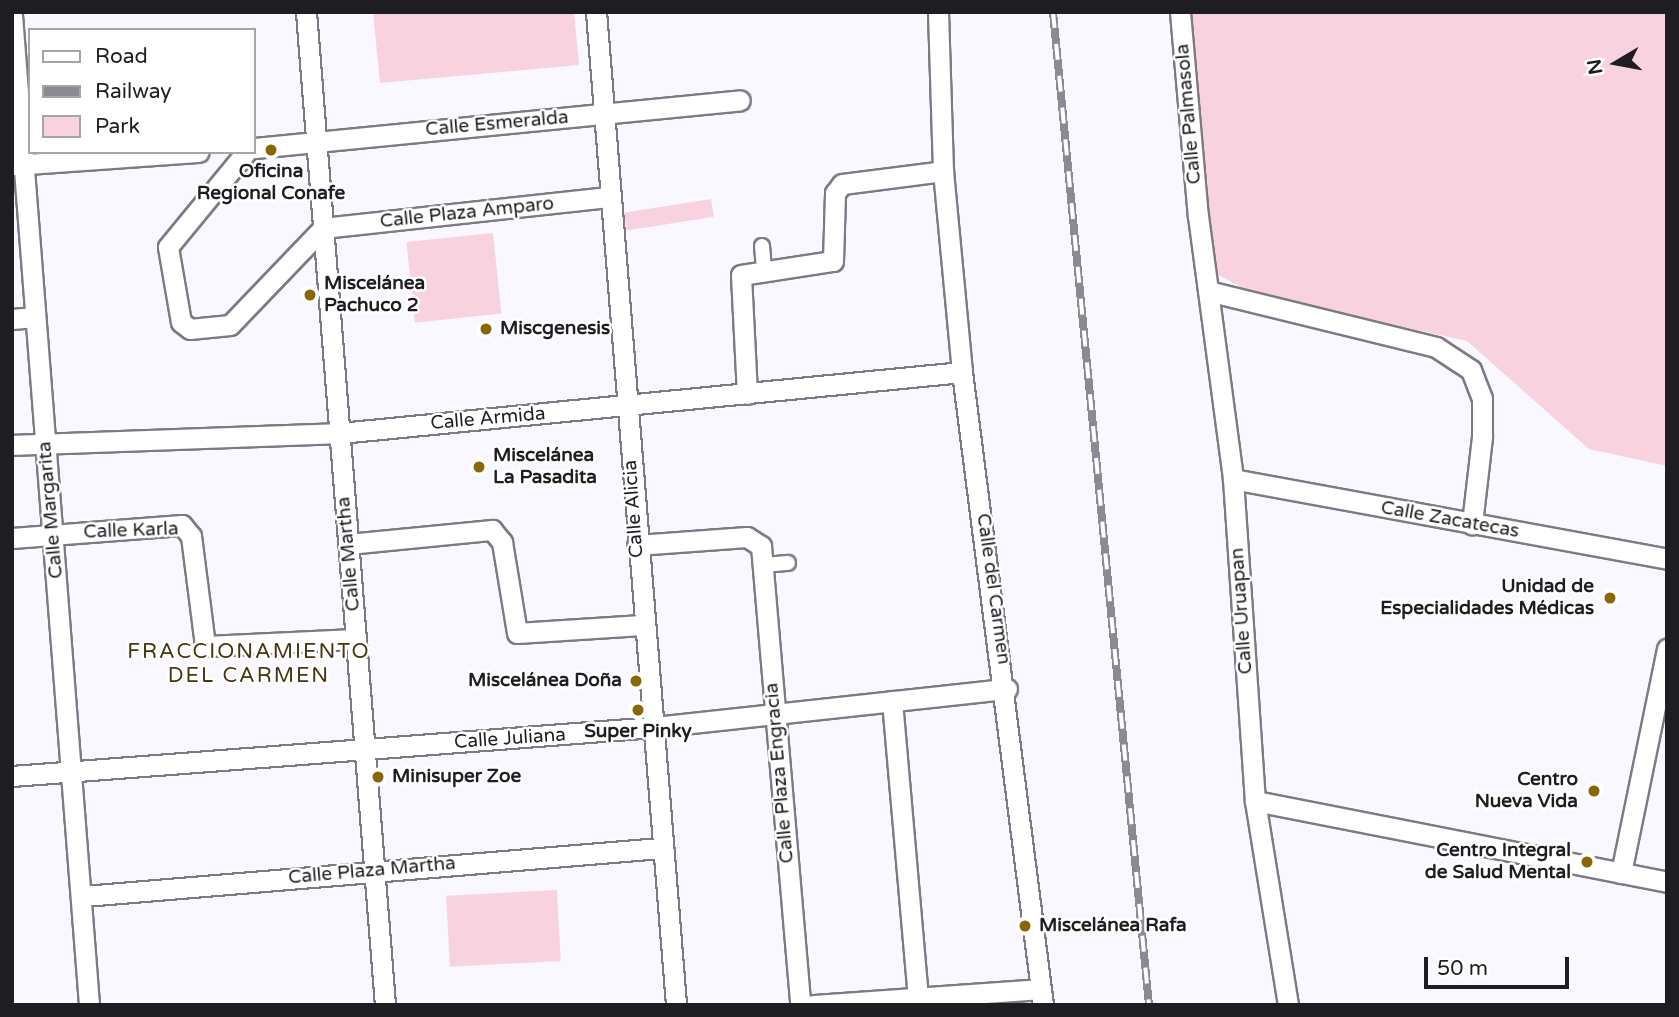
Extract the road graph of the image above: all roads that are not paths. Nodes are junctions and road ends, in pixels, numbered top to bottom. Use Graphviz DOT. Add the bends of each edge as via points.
graph roads {
  1 [pos="306,12"];
  2 [pos="596,12"];
  3 [pos="937,12"];
  4 [pos="1180,12"];
  5 [pos="12,15"];
  6 [pos="13,41"];
  7 [pos="740,100"];
  8 [pos="603,114"];
  9 [pos="316,141"];
  10 [pos="256,148"];
  11 [pos="171,154"];
  12 [pos="244,154"];
  13 [pos="17,165"];
  14 [pos="943,173"];
  15 [pos="610,197"];
  16 [pos="1198,216"];
  17 [pos="323,228"];
  18 [pos="762,246"];
  19 [pos="764,271"];
  20 [pos="1208,291"];
  21 [pos="35,317"];
  22 [pos="12,319"];
  23 [pos="962,372"];
  24 [pos="747,394"];
  25 [pos="626,406"];
  26 [pos="340,433"];
  27 [pos="45,442"];
  28 [pos="12,445"];
  29 [pos="1233,479"];
  30 [pos="1472,524"];
  31 [pos="54,535"];
  32 [pos="12,538"];
  33 [pos="348,544"];
  34 [pos="637,545"];
  35 [pos="1667,559"];
  36 [pos="788,563"];
  37 [pos="764,565"];
  38 [pos="642,625"];
  39 [pos="356,639"];
  40 [pos="1667,649"];
  41 [pos="1007,689"];
  42 [pos="892,701"];
  43 [pos="774,713"];
  44 [pos="655,727"];
  45 [pos="364,750"];
  46 [pos="74,771"];
  47 [pos="12,776"];
  48 [pos="1255,800"];
  49 [pos="661,848"];
  50 [pos="374,871"];
  51 [pos="1621,873"];
  52 [pos="1667,882"];
  53 [pos="84,896"];
  54 [pos="918,996"];
  55 [pos="1041,997"];
  56 [pos="958,999"];
  57 [pos="89,1005"];
  58 [pos="385,1005"];
  59 [pos="676,1005"];
  60 [pos="800,1005"];
  61 [pos="813,1005"];
  62 [pos="1288,1005"];
  1 -- 9 [label="street, Calle Martha"];
  2 -- 8 [label="street, Calle Alicia"];
  3 -- 14 [label="street, Calle del Carmen"];
  4 -- 16 [label="street, Calle Palmasola"];
  5 -- 6 [label="street, Calle Margarita"];
  6 -- 13 [label="street, Calle Margarita"];
  7 -- 8 [label="street, Calle Esmeralda"];
  8 -- 9 [label="street, Calle Esmeralda"];
  8 -- 15 [label="street, Calle Alicia"];
  9 -- 10 [label="street, Calle Esmeralda"];
  9 -- 17 [label="street, Calle Martha"];
  11 -- 13 [label="street"];
  12 -- 17 [label="street" via="168,247 185,326 230,325"];
  13 -- 21 [label="street, Calle Margarita"];
  14 -- 19 [label="street" via="842,184 835,193 833,261"];
  14 -- 23 [label="street, Calle del Carmen"];
  15 -- 17 [label="street, Calle Plaza Amparo"];
  15 -- 25 [label="street, Calle Alicia"];
  16 -- 20 [label="street, Calle Uruapan"];
  17 -- 26 [label="street, Calle Martha"];
  18 -- 19 [label="street"];
  19 -- 24 [label="street" via="747,272 740,282"];
  20 -- 29 [label="street, Calle Uruapan"];
  20 -- 30 [label="street" via="1436,347 1471,370 1482,411"];
  21 -- 22 [label="street"];
  21 -- 27 [label="street, Calle Margarita"];
  23 -- 24 [label="street, Calle Armida"];
  23 -- 41 [label="street, Calle del Carmen"];
  24 -- 25 [label="street, Calle Armida"];
  25 -- 26 [label="street, Calle Armida"];
  25 -- 34 [label="street, Calle Alicia"];
  26 -- 27 [label="street, Calle Armida"];
  26 -- 33 [label="street, Calle Martha"];
  27 -- 28 [label="street, Calle Armida"];
  27 -- 31 [label="street, Calle Margarita"];
  29 -- 30 [label="street, Calle Zacatecas"];
  29 -- 48 [label="street, Calle Uruapan"];
  30 -- 35 [label="street, Calle Zacatecas"];
  31 -- 32 [label="street, Calle Karla"];
  31 -- 39 [label="street, Calle Karla" via="189,529 200,638 212,649"];
  31 -- 46 [label="street, Calle Margarita"];
  33 -- 38 [label="street" via="492,530 502,542 517,633"];
  33 -- 39 [label="street, Calle Martha"];
  34 -- 37 [label="street, Calle Plaza Engracia" via="758,541"];
  34 -- 38 [label="street, Calle Alicia"];
  36 -- 37 [label="street"];
  37 -- 43 [label="street, Calle Plaza Engracia"];
  38 -- 44 [label="street, Calle Alicia"];
  39 -- 45 [label="street, Calle Martha"];
  40 -- 51 [label="street"];
  41 -- 42 [label="street, Calle Juliana"];
  41 -- 55 [label="street, Calle del Carmen"];
  42 -- 43 [label="street, Calle Juliana"];
  42 -- 54 [label="street"];
  43 -- 44 [label="street, Calle Juliana"];
  43 -- 60 [label="street, Calle Plaza Engracia"];
  44 -- 45 [label="street, Calle Juliana"];
  44 -- 49 [label="street, Calle Alicia"];
  45 -- 46 [label="street, Calle Juliana"];
  45 -- 50 [label="street, Calle Martha"];
  46 -- 47 [label="street, Calle Juliana"];
  46 -- 53 [label="street, Calle Margarita"];
  48 -- 51 [label="street"];
  48 -- 62 [label="street, Calle Uruapan"];
  49 -- 50 [label="street, Calle Plaza Martha"];
  49 -- 59 [label="street, Calle Alicia"];
  50 -- 53 [label="street, Calle Plaza Martha"];
  50 -- 58 [label="street, Calle Martha"];
  51 -- 52 [label="street"];
  53 -- 57 [label="street, Calle Margarita"];
  54 -- 56 [label="street"];
  54 -- 61 [label="street"];
  55 -- 56 [label="street"];
}
